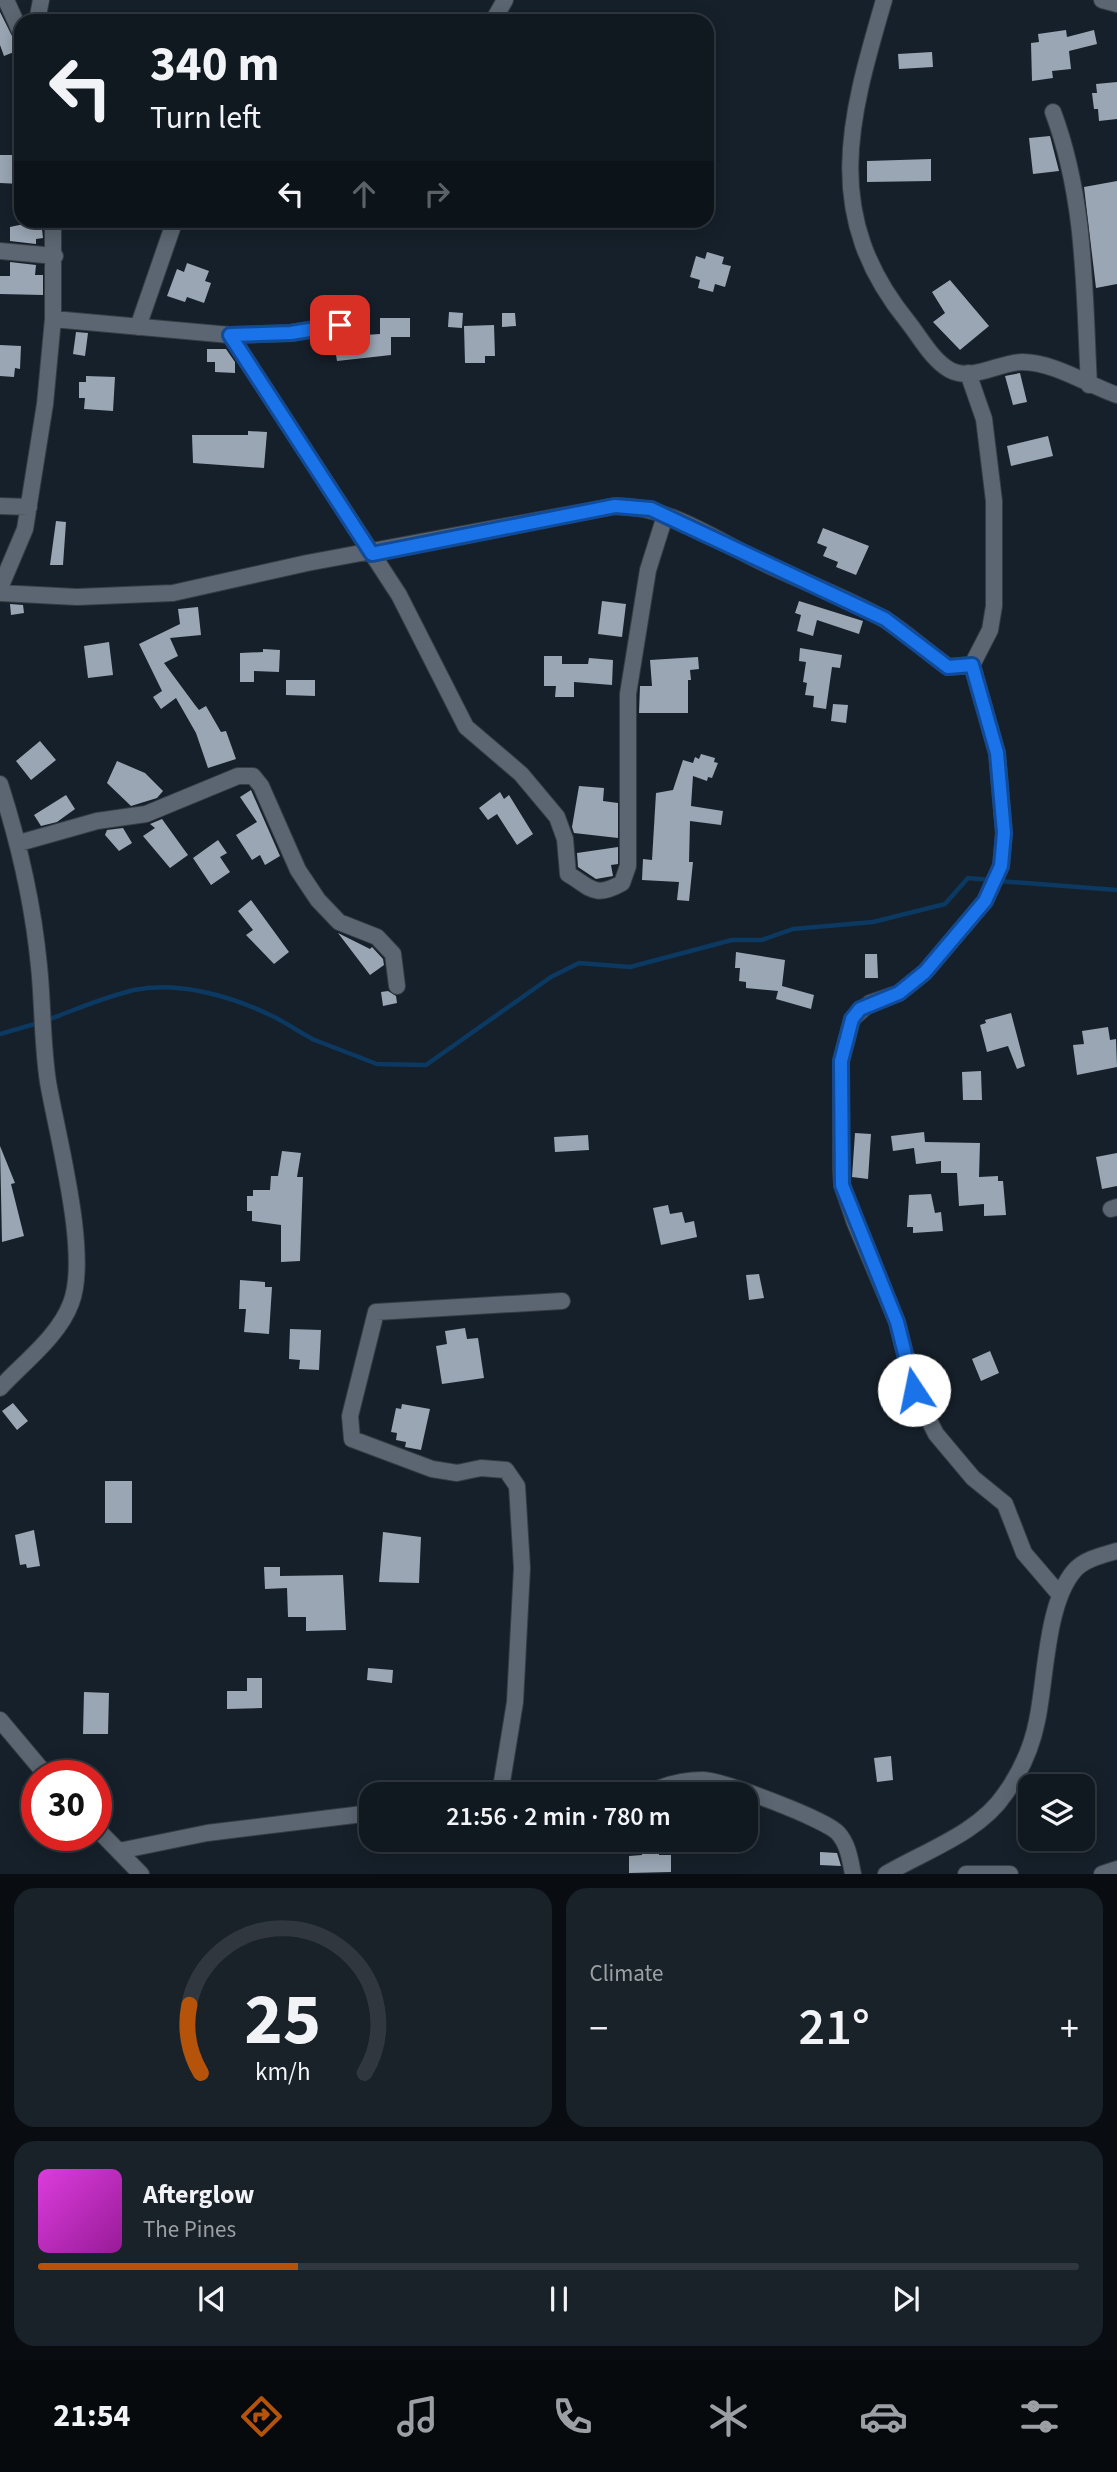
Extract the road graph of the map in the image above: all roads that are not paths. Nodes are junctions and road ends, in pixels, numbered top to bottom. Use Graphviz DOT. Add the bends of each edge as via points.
graph roads {
  1 [pos="6,0"];
  2 [pos="884,0"];
  3 [pos="1102,0"];
  4 [pos="1117,4"];
  5 [pos="14,18"];
  6 [pos="1053,112"];
  7 [pos="53,228"];
  8 [pos="172,228"];
  9 [pos="0,251"];
  10 [pos="54,256"];
  11 [pos="53,319"];
  12 [pos="340,325"];
  13 [pos="138,327"];
  14 [pos="230,335"];
  15 [pos="968,373"];
  16 [pos="1089,385"];
  17 [pos="1117,395"];
  18 [pos="0,506"];
  19 [pos="29,507"];
  20 [pos="665,516"];
  21 [pos="372,554"];
  22 [pos="0,591"];
  23 [pos="972,665"];
  24 [pos="0,784"];
  25 [pos="19,843"];
  26 [pos="397,986"];
  27 [pos="562,1301"];
  28 [pos="0,1388"];
  29 [pos="1117,1551"];
  30 [pos="1060,1595"];
  31 [pos="0,1720"];
  32 [pos="34,1760"];
  33 [pos="502,1782"];
  34 [pos="681,1782"];
  35 [pos="712,1782"];
  36 [pos="758,1799"];
  37 [pos="359,1814"];
  38 [pos="112,1844"];
  39 [pos="119,1851"];
  40 [pos="1117,1869"];
  41 [pos="141,1874"];
  42 [pos="853,1874"];
  43 [pos="886,1874"];
  44 [pos="966,1874"];
  45 [pos="1010,1874"];
  46 [pos="1102,1874"];
  1 -- 5 [label="street"];
  2 -- 15 [label="street" via="850,137 852,205 867,255 891,301 940,362"];
  3 -- 4 [label="street"];
  6 -- 16 [label="street" via="1077,197"];
  7 -- 10 [label="street"];
  8 -- 13 [label="street"];
  9 -- 10 [label="street"];
  10 -- 11 [label="street"];
  11 -- 13 [label="street"];
  11 -- 19 [label="street"];
  12 -- 14 [label="street" via="291,333"];
  13 -- 14 [label="street"];
  14 -- 21 [label="street"];
  15 -- 16 [label="street" via="1013,363 1041,363"];
  15 -- 23 [label="street" via="985,419 994,501 990,630"];
  16 -- 17 [label="street"];
  18 -- 19 [label="street"];
  19 -- 22 [label="street"];
  20 -- 21 [label="street" via="651,509 615,506"];
  20 -- 21 [label="street" via="648,570 628,694 628,866 622,883 612,889 587,889 568,874 565,839 557,817 521,774 467,727 399,595"];
  20 -- 23 [label="street" via="885,619 948,667"];
  21 -- 22 [label="street" via="173,593 77,597"];
  23 -- 30 [label="street" via="997,753 1004,833 1001,866 985,901 925,972 899,993 870,1003 852,1019 841,1061 841,1168 847,1198 897,1322 914,1390 936,1434 973,1478 1004,1504 1024,1553"];
  24 -- 25 [label="street"];
  25 -- 26 [label="street" via="97,821 146,814 238,776 253,776 298,870 318,900 339,922 377,937 393,954"];
  25 -- 28 [label="street" via="39,967 48,1080 72,1211 77,1275 71,1302 57,1327"];
  27 -- 33 [label="street" via="376,1312 350,1416 352,1439 432,1469 457,1473 481,1468 506,1470 517,1486 522,1568 515,1702"];
  29 -- 30 [label="street" via="1074,1570"];
  30 -- 43 [label="street" via="1037,1722 1025,1758 1004,1796 968,1829"];
  31 -- 32 [label="street"];
  34 -- 35 [label="street"];
  36 -- 42 [label="street" via="838,1833 847,1846"];
  37 -- 39 [label="street" via="207,1833"];
  38 -- 39 [label="street"];
  39 -- 41 [label="street"];
  40 -- 46 [label="street"];
  44 -- 45 [label="street"];
}
